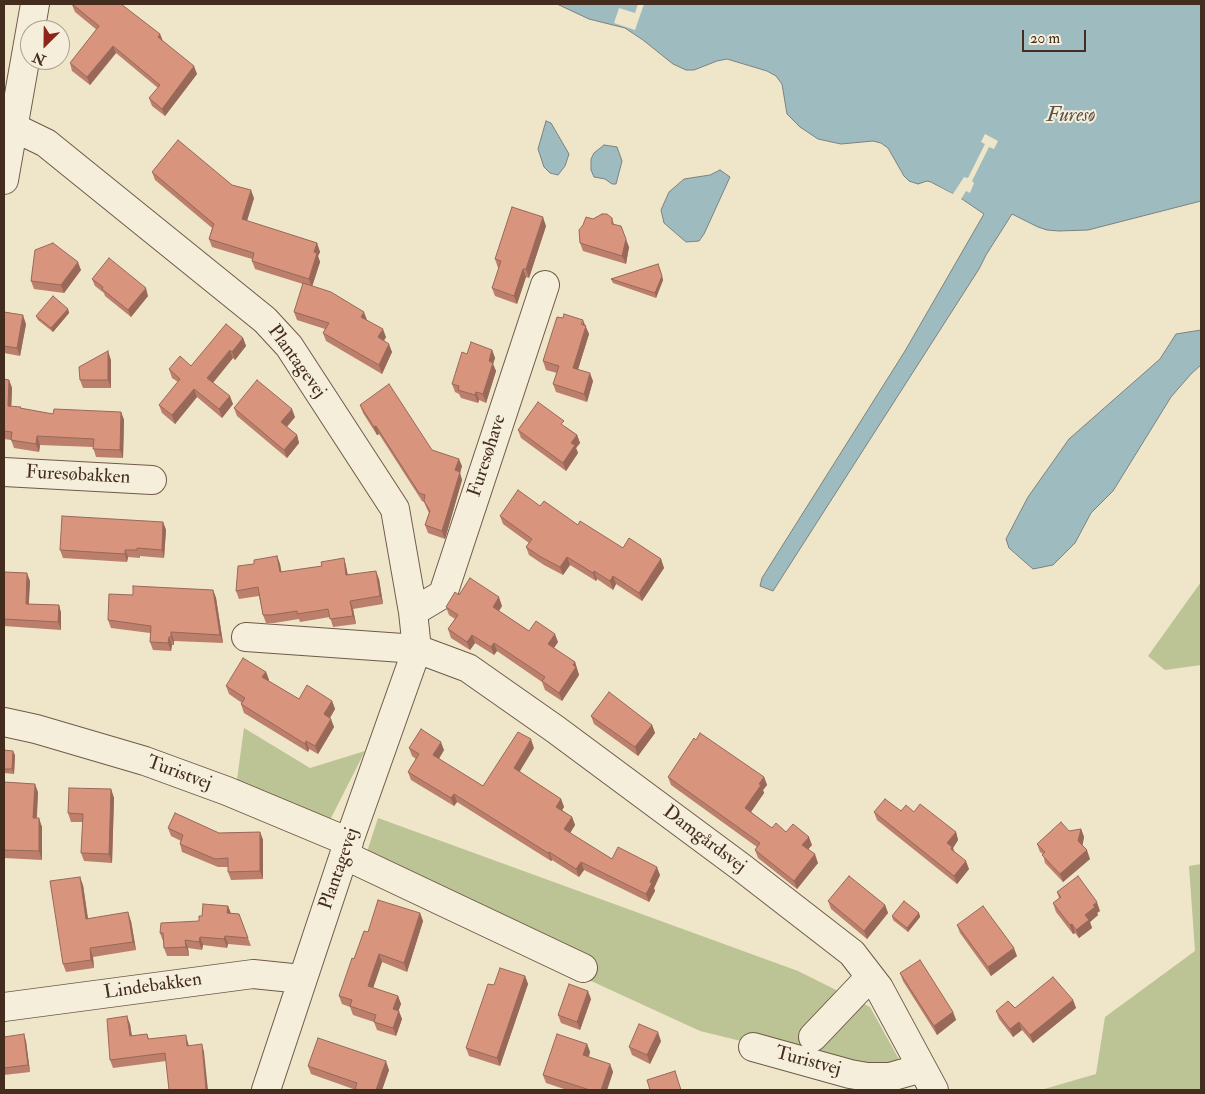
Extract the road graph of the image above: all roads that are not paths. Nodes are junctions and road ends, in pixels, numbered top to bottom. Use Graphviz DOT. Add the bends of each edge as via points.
graph roads {
  1 [pos="35,4"];
  2 [pos="8,127"];
  3 [pos="4,180"];
  4 [pos="545,285"];
  5 [pos="4,472"];
  6 [pos="152,480"];
  7 [pos="413,612"];
  8 [pos="246,637"];
  9 [pos="417,649"];
  10 [pos="4,722"];
  11 [pos="346,849"];
  12 [pos="583,968"];
  13 [pos="870,977"];
  14 [pos="302,979"];
  15 [pos="4,1007"];
  16 [pos="813,1038"];
  17 [pos="753,1047"];
  18 [pos="928,1079"];
  19 [pos="266,1090"];
  1 -- 2 [label="street"];
  2 -- 3 [label="street"];
  2 -- 7 [label="street, Plantagevej" via="46,144 265,320 289,346 395,509"];
  4 -- 7 [label="street, Furesøhave" via="443,594"];
  5 -- 6 [label="street, Furesøbakken"];
  7 -- 9 [label="street, Plantagevej"];
  8 -- 9 [label="street"];
  9 -- 11 [label="street, Plantagevej"];
  9 -- 13 [label="street, Damgårdsvej" via="468,668 555,729 852,953"];
  10 -- 11 [label="street, Turistvej" via="145,761 227,791"];
  11 -- 12 [label="street, Turistvej"];
  11 -- 14 [label="street, Plantagevej"];
  13 -- 16 [label="street"];
  13 -- 18 [label="street, Damgårdsvej"];
  14 -- 15 [label="street, Lindebakken" via="253,974"];
  14 -- 19 [label="street, Plantagevej"];
  17 -- 18 [label="street, Turistvej" via="850,1074"];
}
